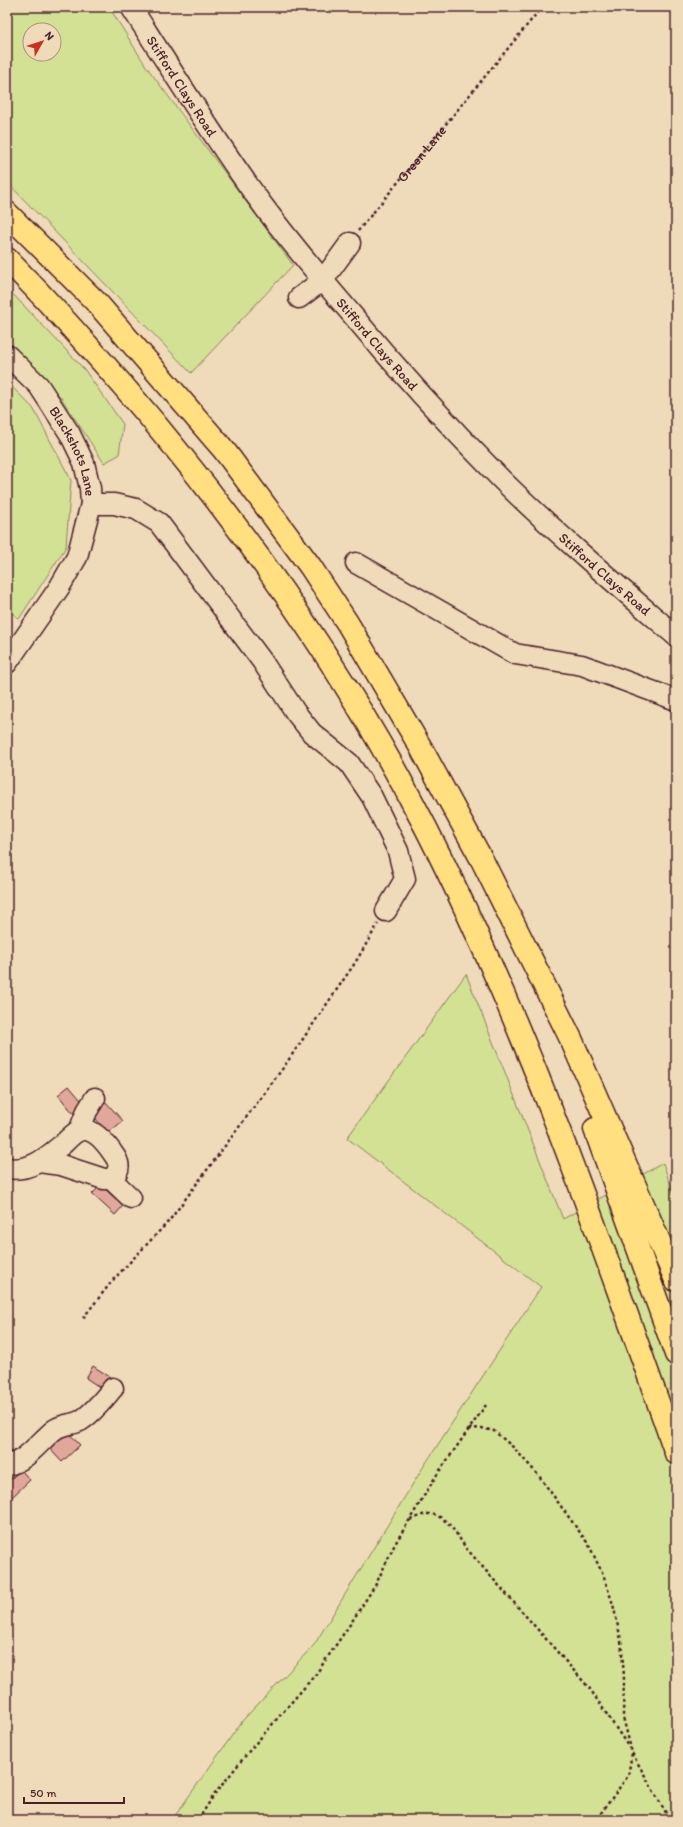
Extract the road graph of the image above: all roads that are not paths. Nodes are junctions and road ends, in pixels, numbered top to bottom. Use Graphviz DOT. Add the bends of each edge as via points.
graph roads {
  1 [pos="131,7"];
  2 [pos="7,213"];
  3 [pos="350,242"];
  4 [pos="7,259"];
  5 [pos="323,280"];
  6 [pos="299,298"];
  7 [pos="7,355"];
  8 [pos="91,504"];
  9 [pos="356,563"];
  10 [pos="676,636"];
  11 [pos="7,663"];
  12 [pos="676,700"];
  13 [pos="501,898"];
  14 [pos="386,911"];
  15 [pos="94,1098"];
  16 [pos="79,1131"];
  17 [pos="39,1162"];
  18 [pos="7,1168"];
  19 [pos="111,1179"];
  20 [pos="131,1198"];
  21 [pos="676,1280"];
  22 [pos="676,1354"];
  23 [pos="113,1388"];
  24 [pos="676,1453"];
  25 [pos="7,1464"];
  1 -- 5 [label="street, Stifford Clays Road" via="226,153 257,197"];
  2 -- 13 [label="highway" via="96,303 224,450 310,566 394,700 456,810"];
  3 -- 5 [label="street"];
  4 -- 24 [label="highway" via="73,328 127,390 181,453 231,518 318,644 391,765 456,890 531,1058"];
  5 -- 6 [label="street"];
  5 -- 10 [label="street, Stifford Clays Road" via="450,427 596,568"];
  7 -- 8 [label="street, Blackshots Lane" via="39,386 70,434 84,463"];
  8 -- 11 [label="street, Blackshots Lane" via="77,557 60,588"];
  8 -- 14 [label="street" via="114,504 136,509 159,523 262,661 296,713 312,733 349,763 372,797 398,851 405,878"];
  9 -- 12 [label="street" via="515,654 582,665"];
  13 -- 21 [label="highway" via="571,1039"];
  13 -- 22 [label="highway" via="598,1135"];
  15 -- 16 [label="street"];
  16 -- 17 [label="street"];
  16 -- 19 [label="street" via="94,1133 116,1158 119,1167 117,1174"];
  17 -- 18 [label="street" via="23,1168"];
  17 -- 19 [label="street" via="61,1165"];
  19 -- 20 [label="street"];
  23 -- 25 [label="street" via="80,1421 55,1430 25,1457 13,1464"];
}
